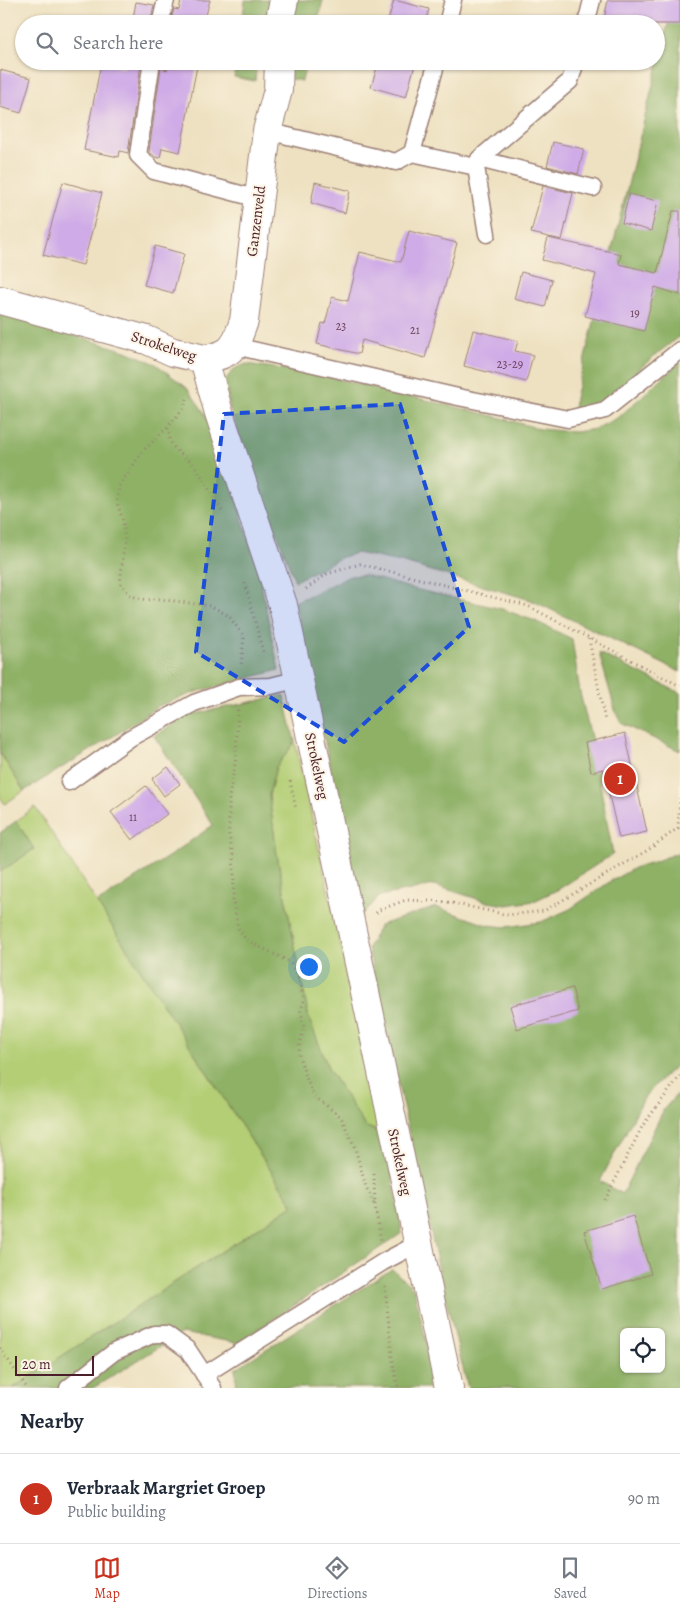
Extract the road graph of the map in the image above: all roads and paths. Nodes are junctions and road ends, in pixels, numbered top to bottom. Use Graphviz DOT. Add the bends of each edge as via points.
graph roads {
  1 [pos="166,0"];
  2 [pos="284,0"];
  3 [pos="453,0"];
  4 [pos="592,0"];
  5 [pos="162,15"];
  6 [pos="281,15"];
  7 [pos="449,15"];
  8 [pos="588,15"];
  9 [pos="151,70"];
  10 [pos="279,70"];
  11 [pos="435,70"];
  12 [pos="573,70"];
  13 [pos="268,131"];
  14 [pos="412,153"];
  15 [pos="477,163"];
  16 [pos="593,188"];
  17 [pos="259,199"];
  18 [pos="487,234"];
  19 [pos="0,300"];
  20 [pos="235,346"];
  21 [pos="680,350"];
  22 [pos="204,359"];
  23 [pos="222,512"];
  24 [pos="244,580"];
  25 [pos="283,605"];
  26 [pos="589,638"];
  27 [pos="298,678"];
  28 [pos="270,686"];
  29 [pos="680,686"];
  30 [pos="239,688"];
  31 [pos="605,721"];
  32 [pos="290,780"];
  33 [pos="69,782"];
  34 [pos="680,798"];
  35 [pos="298,818"];
  36 [pos="354,941"];
  37 [pos="680,1076"];
  38 [pos="374,1166"];
  39 [pos="605,1200"];
  40 [pos="375,1206"];
  41 [pos="418,1244"];
  42 [pos="383,1262"];
  43 [pos="0,1348"];
  44 [pos="208,1381"];
  45 [pos="27,1388"];
  46 [pos="68,1388"];
  47 [pos="398,1388"];
  48 [pos="449,1388"];
  1 -- 5 [label="lane"];
  2 -- 6 [label="street"];
  3 -- 7 [label="lane"];
  4 -- 8 [label="lane"];
  9 -- 17 [label="lane" via="138,155 154,171"];
  10 -- 13 [label="street, Ganzenveld" via="278,90"];
  11 -- 14 [label="lane"];
  12 -- 15 [label="lane" via="570,81"];
  13 -- 14 [label="lane" via="396,162"];
  13 -- 17 [label="street, Ganzenveld"];
  14 -- 15 [label="lane"];
  15 -- 16 [label="lane"];
  15 -- 18 [label="lane"];
  17 -- 20 [label="street, Ganzenveld" via="244,321"];
  19 -- 22 [label="street, Strokelweg"];
  20 -- 21 [label="lane" via="568,419 605,410"];
  20 -- 22 [label="street" via="222,356"];
  22 -- 25 [label="street, Strokelweg"];
  23 -- 30 [label="path" via="195,467 168,440 168,428 142,452 119,486 117,502 125,538 120,583 131,596 210,606 229,616 244,637"];
  24 -- 28 [label="path"];
  25 -- 26 [label="path" via="327,574 360,564 528,606"];
  25 -- 27 [label="street, Strokelweg"];
  26 -- 29 [label="path"];
  26 -- 31 [label="path"];
  27 -- 28 [label="lane"];
  27 -- 36 [label="street, Strokelweg"];
  28 -- 30 [label="lane"];
  30 -- 33 [label="lane" via="194,703 130,738"];
  30 -- 40 [label="path" via="228,834 238,928 246,940 290,962 298,976 304,1000 300,1011 304,1028 299,1056 307,1080 314,1096 341,1117"];
  32 -- 35 [label="path, Strokelweg"];
  34 -- 36 [label="path" via="678,828 648,850 544,911 508,915 447,902 406,900 379,910"];
  36 -- 41 [label="street, Strokelweg"];
  37 -- 39 [label="path" via="643,1125"];
  38 -- 40 [label="path, Strokelweg"];
  40 -- 42 [label="path, Strokelweg"];
  41 -- 42 [label="lane"];
  41 -- 48 [label="street, Strokelweg"];
  42 -- 44 [label="lane"];
  42 -- 47 [label="path, Strokelweg"];
  43 -- 45 [label="path"];
  44 -- 46 [label="lane" via="188,1350 166,1334 154,1334 114,1352"];
}
